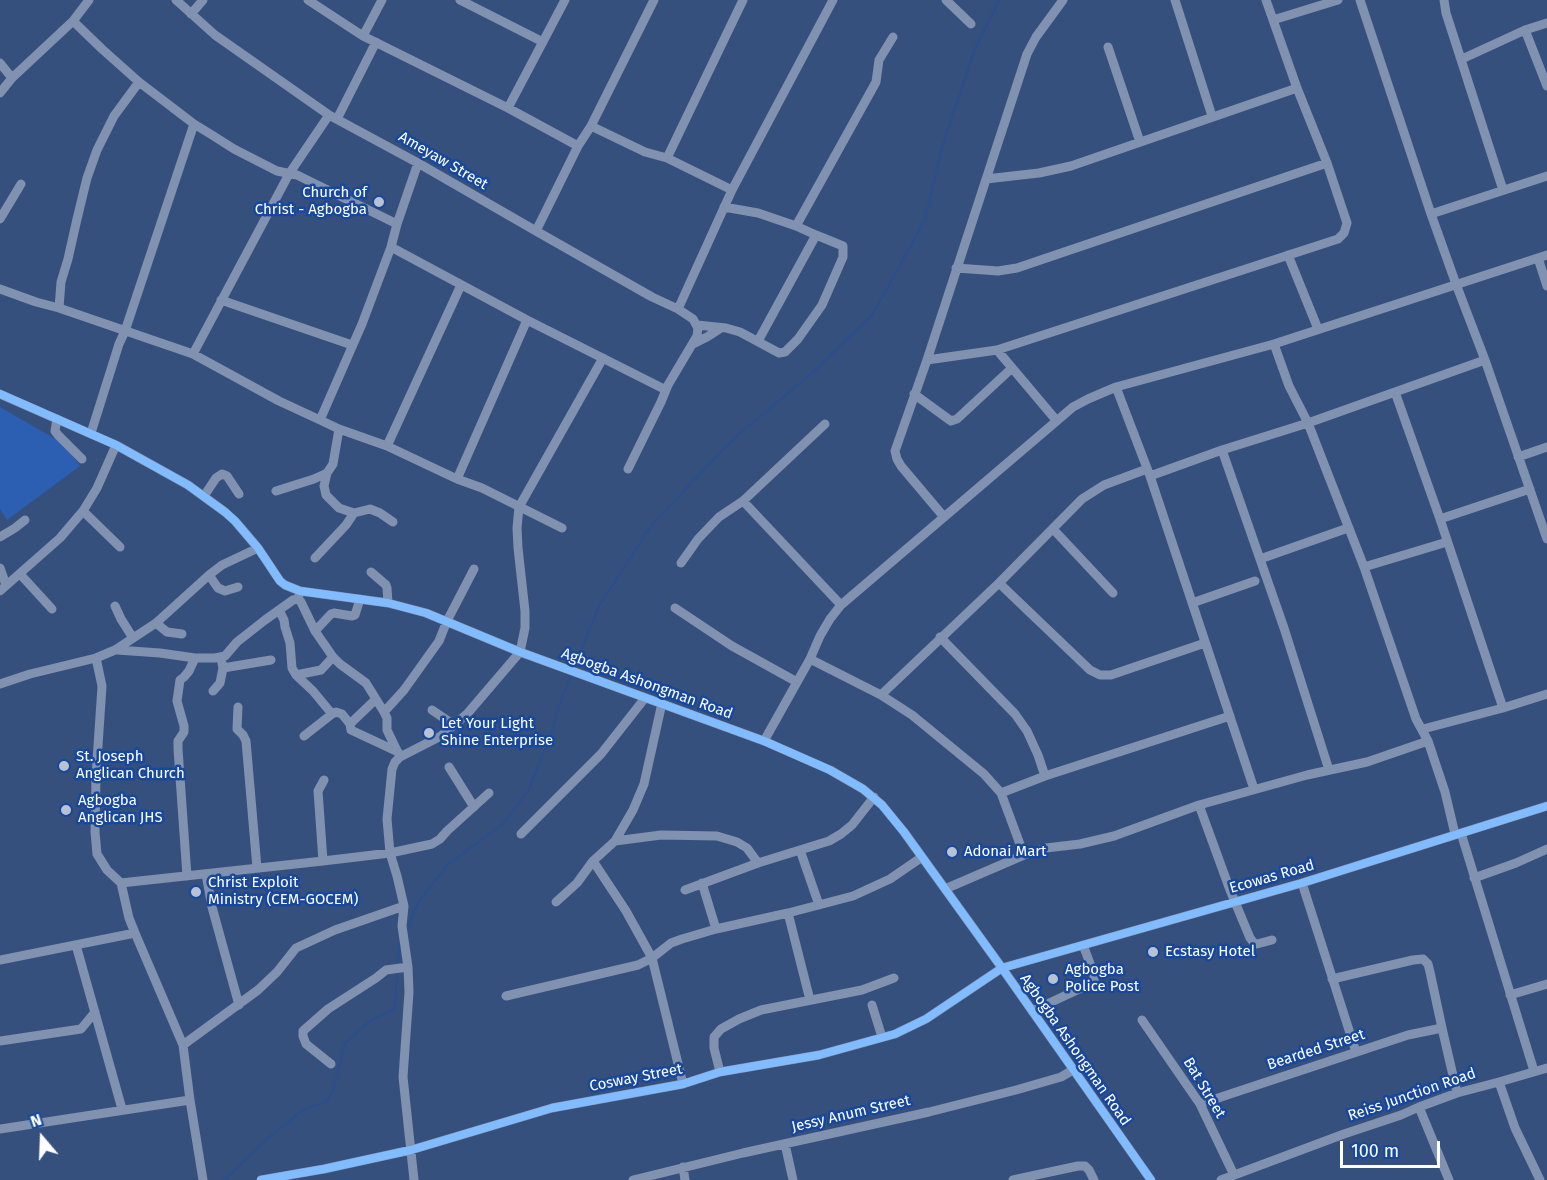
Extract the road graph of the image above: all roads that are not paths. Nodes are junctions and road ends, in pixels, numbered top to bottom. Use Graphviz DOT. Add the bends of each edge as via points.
graph roads {
  1 [pos="89,0"];
  2 [pos="176,0"];
  3 [pos="203,0"];
  4 [pos="308,0"];
  5 [pos="382,0"];
  6 [pos="460,0"];
  7 [pos="565,0"];
  8 [pos="654,0"];
  9 [pos="743,0"];
  10 [pos="833,0"];
  11 [pos="946,0"];
  12 [pos="1064,0"];
  13 [pos="1175,0"];
  14 [pos="1266,0"];
  15 [pos="1338,0"];
  16 [pos="1360,0"];
  17 [pos="1444,0"];
  18 [pos="191,14"];
  19 [pos="1273,20"];
  20 [pos="73,21"];
  21 [pos="1547,23"];
  22 [pos="971,24"];
  23 [pos="1525,30"];
  24 [pos="363,36"];
  25 [pos="893,37"];
  26 [pos="376,42"];
  27 [pos="543,42"];
  28 [pos="1108,47"];
  29 [pos="1461,59"];
  30 [pos="0,63"];
  31 [pos="12,78"];
  32 [pos="139,82"];
  33 [pos="1547,86"];
  34 [pos="1296,88"];
  35 [pos="0,93"];
  36 [pos="508,108"];
  37 [pos="1212,116"];
  38 [pos="333,117"];
  39 [pos="194,124"];
  40 [pos="591,126"];
  41 [pos="1140,142"];
  42 [pos="578,146"];
  43 [pos="668,158"];
  44 [pos="418,162"];
  45 [pos="1327,163"];
  46 [pos="290,174"];
  47 [pos="1547,176"];
  48 [pos="986,179"];
  49 [pos="21,184"];
  50 [pos="732,190"];
  51 [pos="1503,190"];
  52 [pos="724,207"];
  53 [pos="1431,214"];
  54 [pos="0,219"];
  55 [pos="397,224"];
  56 [pos="796,226"];
  57 [pos="536,231"];
  58 [pos="816,235"];
  59 [pos="391,247"];
  60 [pos="1288,255"];
  61 [pos="1543,256"];
  62 [pos="956,268"];
  63 [pos="1456,284"];
  64 [pos="461,285"];
  65 [pos="1547,286"];
  66 [pos="0,289"];
  67 [pos="221,300"];
  68 [pos="59,308"];
  69 [pos="678,309"];
  70 [pos="527,320"];
  71 [pos="697,325"];
  72 [pos="721,328"];
  73 [pos="1318,329"];
  74 [pos="125,331"];
  75 [pos="695,340"];
  76 [pos="758,341"];
  77 [pos="1274,344"];
  78 [pos="352,345"];
  79 [pos="997,350"];
  80 [pos="193,354"];
  81 [pos="603,358"];
  82 [pos="927,360"];
  83 [pos="1485,360"];
  84 [pos="1012,368"];
  85 [pos="1116,387"];
  86 [pos="666,390"];
  87 [pos="1395,392"];
  88 [pos="0,394"];
  89 [pos="914,394"];
  90 [pos="57,419"];
  91 [pos="320,420"];
  92 [pos="1056,420"];
  93 [pos="1308,423"];
  94 [pos="825,424"];
  95 [pos="339,429"];
  96 [pos="91,433"];
  97 [pos="116,445"];
  98 [pos="387,446"];
  99 [pos="1547,447"];
  100 [pos="1222,450"];
  101 [pos="1518,457"];
  102 [pos="82,459"];
  103 [pos="628,469"];
  104 [pos="327,473"];
  105 [pos="1149,473"];
  106 [pos="457,479"];
  107 [pos="1530,489"];
  108 [pos="276,491"];
  109 [pos="239,494"];
  110 [pos="204,496"];
  111 [pos="743,501"];
  112 [pos="519,507"];
  113 [pos="83,512"];
  114 [pos="354,513"];
  115 [pos="944,517"];
  116 [pos="1440,519"];
  117 [pos="25,520"];
  118 [pos="393,522"];
  119 [pos="562,528"];
  120 [pos="1348,528"];
  121 [pos="1053,529"];
  122 [pos="0,537"];
  123 [pos="1547,539"];
  124 [pos="1447,542"];
  125 [pos="120,547"];
  126 [pos="258,548"];
  127 [pos="315,558"];
  128 [pos="1260,559"];
  129 [pos="681,563"];
  130 [pos="1364,567"];
  131 [pos="0,568"];
  132 [pos="474,569"];
  133 [pos="371,572"];
  134 [pos="20,574"];
  135 [pos="209,574"];
  136 [pos="1255,581"];
  137 [pos="999,583"];
  138 [pos="238,587"];
  139 [pos="3,588"];
  140 [pos="1113,593"];
  141 [pos="299,595"];
  142 [pos="360,599"];
  143 [pos="388,603"];
  144 [pos="1192,603"];
  145 [pos="841,605"];
  146 [pos="115,606"];
  147 [pos="675,608"];
  148 [pos="52,609"];
  149 [pos="279,610"];
  150 [pos="447,621"];
  151 [pos="156,623"];
  152 [pos="315,631"];
  153 [pos="182,634"];
  154 [pos="940,637"];
  155 [pos="133,638"];
  156 [pos="1205,643"];
  157 [pos="115,650"];
  158 [pos="520,652"];
  159 [pos="333,657"];
  160 [pos="96,658"];
  161 [pos="195,658"];
  162 [pos="221,658"];
  163 [pos="810,659"];
  164 [pos="271,660"];
  165 [pos="223,668"];
  166 [pos="296,675"];
  167 [pos="797,681"];
  168 [pos="1,682"];
  169 [pos="213,691"];
  170 [pos="1547,694"];
  171 [pos="881,695"];
  172 [pos="645,698"];
  173 [pos="375,700"];
  174 [pos="662,703"];
  175 [pos="238,706"];
  176 [pos="1503,708"];
  177 [pos="432,711"];
  178 [pos="384,712"];
  179 [pos="332,714"];
  180 [pos="1230,716"];
  181 [pos="350,724"];
  182 [pos="454,725"];
  183 [pos="1423,729"];
  184 [pos="304,736"];
  185 [pos="764,741"];
  186 [pos="1428,741"];
  187 [pos="399,755"];
  188 [pos="449,767"];
  189 [pos="1329,770"];
  190 [pos="1045,776"];
  191 [pos="324,780"];
  192 [pos="1254,789"];
  193 [pos="489,793"];
  194 [pos="1001,793"];
  195 [pos="874,797"];
  196 [pos="1199,805"];
  197 [pos="474,807"];
  198 [pos="1547,807"];
  199 [pos="1458,833"];
  200 [pos="521,834"];
  201 [pos="615,841"];
  202 [pos="1547,849"];
  203 [pos="800,850"];
  204 [pos="390,853"];
  205 [pos="1024,855"];
  206 [pos="921,857"];
  207 [pos="323,861"];
  208 [pos="593,861"];
  209 [pos="758,862"];
  210 [pos="257,868"];
  211 [pos="206,874"];
  212 [pos="187,876"];
  213 [pos="1474,878"];
  214 [pos="121,883"];
  215 [pos="702,883"];
  216 [pos="1302,883"];
  217 [pos="945,889"];
  218 [pos="685,890"];
  219 [pos="1235,902"];
  220 [pos="556,903"];
  221 [pos="819,905"];
  222 [pos="404,906"];
  223 [pos="788,914"];
  224 [pos="716,929"];
  225 [pos="135,933"];
  226 [pos="1272,940"];
  227 [pos="76,945"];
  228 [pos="1083,945"];
  229 [pos="652,958"];
  230 [pos="0,960"];
  231 [pos="399,968"];
  232 [pos="1002,968"];
  233 [pos="894,978"];
  234 [pos="1332,979"];
  235 [pos="1547,984"];
  236 [pos="1510,995"];
  237 [pos="506,996"];
  238 [pos="810,999"];
  239 [pos="239,1005"];
  240 [pos="872,1005"];
  241 [pos="1032,1011"];
  242 [pos="95,1012"];
  243 [pos="1142,1020"];
  244 [pos="1442,1028"];
  245 [pos="81,1029"];
  246 [pos="102,1036"];
  247 [pos="882,1037"];
  248 [pos="0,1041"];
  249 [pos="183,1045"];
  250 [pos="1356,1052"];
  251 [pos="331,1064"];
  252 [pos="1547,1068"];
  253 [pos="1073,1070"];
  254 [pos="1534,1071"];
  255 [pos="720,1072"];
  256 [pos="1499,1082"];
  257 [pos="683,1084"];
  258 [pos="1457,1093"];
  259 [pos="190,1100"];
  260 [pos="1200,1104"];
  261 [pos="1419,1107"];
  262 [pos="122,1110"];
  263 [pos="0,1129"];
  264 [pos="785,1144"];
  265 [pos="411,1150"];
  266 [pos="683,1167"];
  267 [pos="1234,1175"];
  268 [pos="203,1180"];
  269 [pos="261,1180"];
  270 [pos="414,1180"];
  271 [pos="633,1180"];
  272 [pos="686,1180"];
  273 [pos="793,1180"];
  274 [pos="1013,1180"];
  275 [pos="1094,1180"];
  276 [pos="1151,1180"];
  277 [pos="1221,1180"];
  278 [pos="1449,1180"];
  279 [pos="1540,1180"];
  1 -- 20 [label="street"];
  2 -- 18 [label="street, Ameyaw Street"];
  3 -- 18 [label="street"];
  4 -- 24 [label="street"];
  5 -- 24 [label="street"];
  6 -- 27 [label="street"];
  7 -- 27 [label="street"];
  8 -- 40 [label="street"];
  9 -- 43 [label="street"];
  10 -- 50 [label="street"];
  11 -- 22 [label="street"];
  12 -- 48 [label="street" via="1027,54"];
  13 -- 37 [label="street"];
  14 -- 19 [label="street"];
  15 -- 19 [label="street"];
  16 -- 53 [label="street"];
  17 -- 29 [label="street"];
  18 -- 38 [label="street, Ameyaw Street"];
  19 -- 34 [label="street"];
  20 -- 31 [label="street"];
  20 -- 32 [label="street"];
  21 -- 23 [label="street"];
  23 -- 29 [label="street"];
  23 -- 33 [label="street"];
  24 -- 26 [label="street"];
  25 -- 56 [label="street" via="879,60 876,82"];
  26 -- 36 [label="street"];
  26 -- 38 [label="street"];
  27 -- 36 [label="street"];
  28 -- 41 [label="street"];
  29 -- 51 [label="street"];
  30 -- 31 [label="street"];
  31 -- 35 [label="street"];
  32 -- 39 [label="street"];
  32 -- 68 [label="street" via="114,116 87,178"];
  34 -- 37 [label="street"];
  34 -- 45 [label="street"];
  36 -- 42 [label="street"];
  37 -- 41 [label="street"];
  38 -- 44 [label="street, Ameyaw Street"];
  38 -- 46 [label="street"];
  39 -- 46 [label="street" via="259,162"];
  39 -- 74 [label="street"];
  40 -- 42 [label="street"];
  40 -- 43 [label="street" via="645,152"];
  41 -- 48 [label="street" via="1071,166"];
  42 -- 57 [label="street"];
  43 -- 50 [label="street"];
  44 -- 55 [label="street"];
  44 -- 57 [label="street, Ameyaw Street"];
  45 -- 60 [label="street" via="1347,223 1344,233 1338,239"];
  45 -- 62 [label="street" via="1017,268"];
  46 -- 55 [label="street"];
  46 -- 67 [label="street"];
  47 -- 51 [label="street"];
  48 -- 62 [label="street"];
  49 -- 54 [label="street"];
  50 -- 52 [label="street"];
  51 -- 53 [label="street"];
  52 -- 56 [label="street"];
  52 -- 69 [label="street"];
  53 -- 63 [label="street"];
  55 -- 59 [label="street"];
  56 -- 58 [label="street"];
  57 -- 69 [label="street, Ameyaw Street"];
  58 -- 76 [label="street"];
  58 -- 76 [label="street" via="843,246 843,257 822,305 785,352 779,353"];
  59 -- 64 [label="street"];
  59 -- 78 [label="street"];
  60 -- 73 [label="street"];
  60 -- 79 [label="street"];
  61 -- 63 [label="street"];
  61 -- 65 [label="street"];
  62 -- 82 [label="street"];
  63 -- 73 [label="street"];
  63 -- 83 [label="street"];
  64 -- 70 [label="street"];
  64 -- 98 [label="street"];
  66 -- 68 [label="street"];
  67 -- 78 [label="street"];
  67 -- 80 [label="street"];
  68 -- 74 [label="street"];
  69 -- 71 [label="street, Ameyaw Street"];
  70 -- 81 [label="street"];
  70 -- 106 [label="street"];
  71 -- 72 [label="street"];
  71 -- 75 [label="street"];
  72 -- 75 [label="street"];
  72 -- 76 [label="street"];
  73 -- 77 [label="street"];
  74 -- 80 [label="street"];
  74 -- 96 [label="street"];
  75 -- 86 [label="street"];
  77 -- 85 [label="street"];
  77 -- 93 [label="street"];
  78 -- 91 [label="street"];
  79 -- 82 [label="street"];
  79 -- 84 [label="street"];
  80 -- 91 [label="street"];
  81 -- 86 [label="street"];
  81 -- 112 [label="street"];
  82 -- 89 [label="street"];
  83 -- 87 [label="street"];
  83 -- 101 [label="street"];
  84 -- 89 [label="street" via="951,421"];
  84 -- 92 [label="street"];
  85 -- 92 [label="street" via="1073,407"];
  85 -- 105 [label="street"];
  86 -- 103 [label="street"];
  87 -- 93 [label="street"];
  87 -- 116 [label="street"];
  88 -- 90 [label="street, Agbogba Ashongman Road"];
  89 -- 115 [label="street" via="895,451 901,466"];
  90 -- 96 [label="street, Agbogba Ashongman Road"];
  90 -- 102 [label="street" via="58,435"];
  91 -- 95 [label="street"];
  92 -- 115 [label="street"];
  93 -- 100 [label="street"];
  93 -- 120 [label="street"];
  94 -- 111 [label="street"];
  95 -- 98 [label="street"];
  95 -- 104 [label="street" via="333,464"];
  96 -- 97 [label="street, Agbogba Ashongman Road"];
  97 -- 110 [label="street, Agbogba Ashongman Road"];
  97 -- 113 [label="street"];
  98 -- 106 [label="street"];
  99 -- 101 [label="street"];
  100 -- 105 [label="street"];
  100 -- 128 [label="street"];
  101 -- 107 [label="street"];
  104 -- 108 [label="street"];
  104 -- 114 [label="street" via="327,495 339,508"];
  105 -- 121 [label="street" via="1092,491"];
  105 -- 144 [label="street"];
  106 -- 112 [label="street"];
  107 -- 116 [label="street"];
  107 -- 123 [label="street"];
  109 -- 110 [label="street" via="222,474"];
  110 -- 126 [label="street, Agbogba Ashongman Road" via="235,521"];
  111 -- 129 [label="street" via="719,517"];
  111 -- 145 [label="street"];
  112 -- 119 [label="street"];
  112 -- 158 [label="street" via="518,548 525,611"];
  113 -- 125 [label="street"];
  113 -- 134 [label="street"];
  114 -- 118 [label="street" via="370,509"];
  114 -- 127 [label="street"];
  115 -- 145 [label="street"];
  116 -- 124 [label="street"];
  117 -- 122 [label="street"];
  120 -- 128 [label="street"];
  120 -- 130 [label="street"];
  121 -- 137 [label="street"];
  121 -- 140 [label="street"];
  124 -- 130 [label="street"];
  124 -- 176 [label="street"];
  126 -- 135 [label="street"];
  126 -- 141 [label="street, Agbogba Ashongman Road" via="280,581"];
  128 -- 189 [label="street"];
  130 -- 183 [label="street" via="1416,719"];
  131 -- 139 [label="street"];
  132 -- 150 [label="street"];
  133 -- 143 [label="street" via="386,585"];
  134 -- 139 [label="street"];
  134 -- 148 [label="street"];
  135 -- 138 [label="street" via="218,588 225,591"];
  135 -- 151 [label="street"];
  136 -- 144 [label="street"];
  137 -- 154 [label="street"];
  137 -- 156 [label="street" via="1090,670 1100,675 1111,675"];
  141 -- 142 [label="street, Agbogba Ashongman Road"];
  141 -- 149 [label="street"];
  141 -- 152 [label="street"];
  142 -- 143 [label="street, Agbogba Ashongman Road"];
  142 -- 152 [label="street" via="355,615 331,614"];
  143 -- 150 [label="street, Agbogba Ashongman Road"];
  144 -- 156 [label="street"];
  145 -- 163 [label="street" via="819,636"];
  146 -- 155 [label="street"];
  147 -- 167 [label="street"];
  149 -- 162 [label="street"];
  149 -- 166 [label="street"];
  150 -- 158 [label="street, Agbogba Ashongman Road"];
  150 -- 178 [label="street" via="439,641"];
  151 -- 153 [label="street" via="167,632"];
  151 -- 155 [label="street"];
  152 -- 159 [label="street"];
  154 -- 171 [label="street"];
  154 -- 190 [label="street" via="1015,714 1027,731"];
  155 -- 157 [label="street"];
  156 -- 180 [label="street"];
  157 -- 160 [label="street"];
  157 -- 161 [label="street"];
  158 -- 172 [label="street, Agbogba Ashongman Road"];
  158 -- 182 [label="street"];
  159 -- 166 [label="street" via="321,670"];
  159 -- 173 [label="street" via="366,683"];
  160 -- 168 [label="street"];
  160 -- 214 [label="street" via="102,686 96,776 97,854"];
  161 -- 162 [label="street"];
  161 -- 212 [label="street" via="180,680 177,701 184,726 178,749"];
  162 -- 165 [label="street"];
  163 -- 167 [label="street"];
  163 -- 171 [label="street"];
  164 -- 165 [label="street"];
  165 -- 169 [label="street" via="220,683"];
  166 -- 179 [label="street"];
  167 -- 185 [label="street"];
  170 -- 176 [label="street"];
  171 -- 194 [label="street" via="912,715 984,774"];
  172 -- 174 [label="street, Agbogba Ashongman Road"];
  172 -- 200 [label="street" via="601,754"];
  173 -- 178 [label="street"];
  173 -- 181 [label="street"];
  174 -- 185 [label="street, Agbogba Ashongman Road"];
  174 -- 201 [label="street" via="644,784"];
  175 -- 210 [label="street" via="237,729 246,741"];
  176 -- 183 [label="street"];
  177 -- 182 [label="street"];
  178 -- 187 [label="street" via="387,730"];
  179 -- 181 [label="street" via="339,712"];
  179 -- 184 [label="street"];
  180 -- 190 [label="street"];
  180 -- 192 [label="street"];
  181 -- 187 [label="street" via="351,730"];
  182 -- 187 [label="street" via="418,749"];
  183 -- 186 [label="street"];
  185 -- 195 [label="street, Agbogba Ashongman Road" via="830,770"];
  186 -- 189 [label="street" via="1367,762"];
  186 -- 199 [label="street"];
  187 -- 204 [label="street" via="392,769 387,819"];
  188 -- 197 [label="street"];
  189 -- 192 [label="street"];
  190 -- 194 [label="street"];
  191 -- 207 [label="street" via="318,791"];
  192 -- 196 [label="street"];
  193 -- 197 [label="street"];
  194 -- 205 [label="street"];
  195 -- 203 [label="street" via="841,834"];
  195 -- 206 [label="street, Agbogba Ashongman Road"];
  196 -- 205 [label="street" via="1114,836"];
  196 -- 219 [label="street"];
  197 -- 204 [label="street" via="432,844"];
  198 -- 199 [label="street, Ecowas Road"];
  199 -- 213 [label="street"];
  199 -- 216 [label="street, Ecowas Road"];
  201 -- 208 [label="street"];
  201 -- 209 [label="street" via="661,835 717,836 747,848"];
  202 -- 213 [label="street"];
  203 -- 209 [label="street"];
  203 -- 221 [label="street"];
  204 -- 207 [label="street"];
  204 -- 222 [label="street"];
  205 -- 217 [label="street"];
  206 -- 217 [label="street, Agbogba Ashongman Road"];
  206 -- 221 [label="street" via="890,879 853,896"];
  207 -- 210 [label="street"];
  208 -- 220 [label="street"];
  208 -- 229 [label="street"];
  209 -- 215 [label="street"];
  210 -- 211 [label="street"];
  211 -- 212 [label="street"];
  211 -- 239 [label="street"];
  212 -- 214 [label="street"];
  213 -- 236 [label="street"];
  214 -- 225 [label="street"];
  215 -- 218 [label="street"];
  215 -- 224 [label="street"];
  216 -- 219 [label="street, Ecowas Road"];
  216 -- 234 [label="street"];
  217 -- 232 [label="street, Agbogba Ashongman Road"];
  219 -- 226 [label="street" via="1254,943"];
  219 -- 228 [label="street, Ecowas Road"];
  221 -- 223 [label="street"];
  222 -- 231 [label="street"];
  222 -- 239 [label="street" via="334,930 296,948 277,972"];
  223 -- 224 [label="street"];
  223 -- 238 [label="street"];
  224 -- 229 [label="street" via="671,943"];
  225 -- 227 [label="street"];
  225 -- 249 [label="street"];
  227 -- 230 [label="street"];
  227 -- 242 [label="street"];
  228 -- 232 [label="street, Ecowas Road"];
  228 -- 241 [label="street" via="1094,980"];
  229 -- 237 [label="street"];
  229 -- 257 [label="street"];
  231 -- 251 [label="street" via="386,970 303,1031 306,1044"];
  231 -- 265 [label="street" via="409,992 403,1077"];
  232 -- 241 [label="street, Agbogba Ashongman Road"];
  232 -- 247 [label="street, Cosway Street" via="926,1018"];
  233 -- 238 [label="street" via="862,990"];
  234 -- 244 [label="street" via="1423,959 1428,964"];
  234 -- 250 [label="street"];
  235 -- 236 [label="street"];
  236 -- 254 [label="street"];
  238 -- 255 [label="street" via="761,1010 721,1029 714,1037"];
  239 -- 249 [label="street"];
  240 -- 247 [label="street"];
  241 -- 253 [label="street, Agbogba Ashongman Road"];
  242 -- 245 [label="street"];
  242 -- 246 [label="street"];
  243 -- 260 [label="street, Bat Street"];
  244 -- 250 [label="street, Bearded Street"];
  244 -- 258 [label="street"];
  245 -- 246 [label="street"];
  245 -- 248 [label="street"];
  246 -- 262 [label="street"];
  247 -- 255 [label="street, Cosway Street" via="819,1055"];
  249 -- 259 [label="street"];
  250 -- 260 [label="street, Bearded Street"];
  252 -- 254 [label="street, Reiss Junction Road"];
  253 -- 264 [label="street, Jessy Anum Street" via="1016,1090"];
  253 -- 276 [label="street, Agbogba Ashongman Road"];
  254 -- 256 [label="street, Reiss Junction Road"];
  255 -- 257 [label="street, Cosway Street"];
  256 -- 258 [label="street, Reiss Junction Road"];
  256 -- 279 [label="street"];
  257 -- 265 [label="street, Cosway Street" via="552,1108"];
  258 -- 261 [label="street, Reiss Junction Road"];
  259 -- 262 [label="street"];
  259 -- 268 [label="street"];
  260 -- 267 [label="street, Bat Street"];
  261 -- 267 [label="street, Reiss Junction Road"];
  261 -- 278 [label="street"];
  262 -- 263 [label="street"];
  264 -- 266 [label="street, Jessy Anum Street"];
  264 -- 273 [label="street"];
  265 -- 269 [label="street, Cosway Street"];
  265 -- 270 [label="street"];
  266 -- 271 [label="street, Jessy Anum Street"];
  266 -- 272 [label="street"];
  267 -- 277 [label="street, Reiss Junction Road"];
  274 -- 275 [label="street" via="1078,1166 1085,1166"];
}
